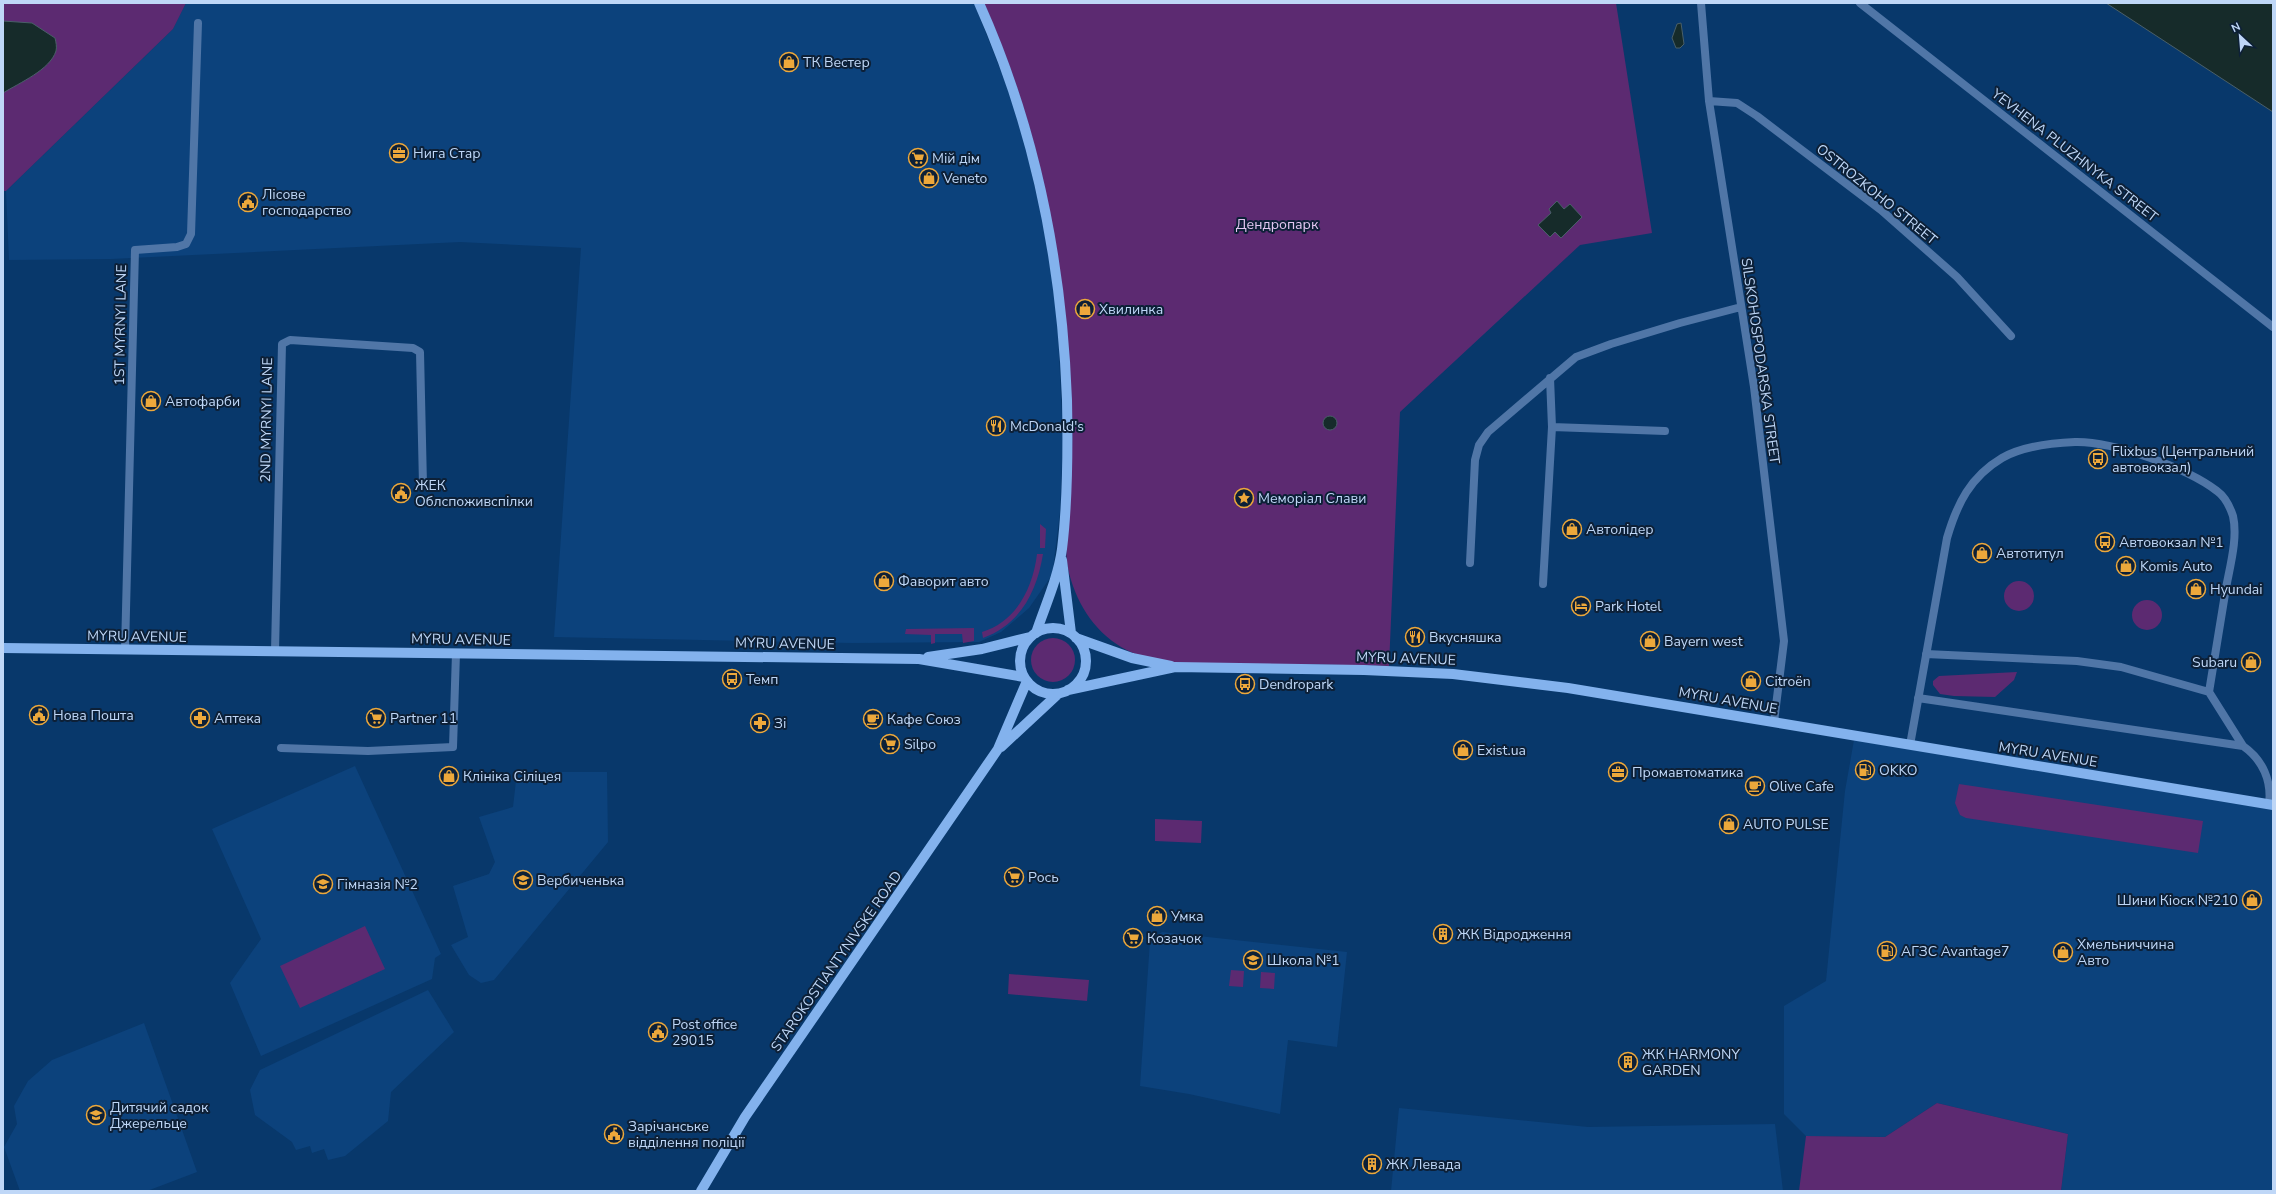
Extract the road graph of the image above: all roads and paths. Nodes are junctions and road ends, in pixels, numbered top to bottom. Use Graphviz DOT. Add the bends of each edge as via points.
graph roads {
  1 [pos="979,3"];
  2 [pos="1701,3"];
  3 [pos="1860,3"];
  4 [pos="198,23"];
  5 [pos="1709,101"];
  6 [pos="1741,307"];
  7 [pos="2273,327"];
  8 [pos="2011,336"];
  9 [pos="1550,378"];
  10 [pos="1552,427"];
  11 [pos="1665,431"];
  12 [pos="423,486"];
  13 [pos="1062,550"];
  14 [pos="1470,563"];
  15 [pos="1543,584"];
  16 [pos="1033,635"];
  17 [pos="1074,636"];
  18 [pos="3,648"];
  19 [pos="125,650"];
  20 [pos="275,651"];
  21 [pos="456,653"];
  22 [pos="1926,654"];
  23 [pos="920,658"];
  24 [pos="1175,667"];
  25 [pos="1025,679"];
  26 [pos="1063,692"];
  27 [pos="2209,692"];
  28 [pos="1918,698"];
  29 [pos="1774,722"];
  30 [pos="1910,745"];
  31 [pos="2243,746"];
  32 [pos="281,748"];
  33 [pos="998,749"];
  34 [pos="2271,805"];
  35 [pos="701,1191"];
  1 -- 13 [label="main road" via="1028,134 1047,222 1061,309 1068,442"];
  2 -- 5 [label="street, SILSKOHOSPODARSKA STREET"];
  3 -- 7 [label="street, YEVHENA PLUZHNYKA STREET"];
  4 -- 19 [label="street, 1ST MYRNYI LANE" via="191,234 186,244 177,247 135,250"];
  5 -- 6 [label="street, SILSKOHOSPODARSKA STREET"];
  5 -- 8 [label="street, OSTROZKOHO STREET" via="1737,102 1881,210 1957,277"];
  6 -- 9 [label="street" via="1611,344 1576,357"];
  6 -- 29 [label="street, SILSKOHOSPODARSKA STREET" via="1754,387 1784,641"];
  9 -- 10 [label="street"];
  9 -- 14 [label="street" via="1488,432 1479,445 1475,460"];
  10 -- 11 [label="street"];
  10 -- 15 [label="street"];
  12 -- 20 [label="street, 2ND MYRNYI LANE" via="420,352 413,348 290,340 282,344"];
  13 -- 16 [label="main road" via="1054,580"];
  13 -- 17 [label="main road"];
  16 -- 17 [label="main road" via="1050,628 1064,630"];
  16 -- 23 [label="main road, MYRU AVENUE" via="982,649"];
  16 -- 25 [label="main road" via="1020,656"];
  17 -- 24 [label="main road, MYRU AVENUE" via="1132,658"];
  17 -- 26 [label="main road" via="1084,651 1085,666 1080,680"];
  18 -- 19 [label="main road, MYRU AVENUE"];
  19 -- 20 [label="main road, MYRU AVENUE"];
  20 -- 21 [label="main road, MYRU AVENUE"];
  21 -- 23 [label="main road, MYRU AVENUE"];
  21 -- 32 [label="street" via="453,747 368,751"];
  22 -- 27 [label="street" via="2077,661 2114,666"];
  22 -- 27 [label="street" via="1947,538 1956,508 1978,477 2003,457 2024,449 2076,442 2106,445 2188,474 2217,491 2225,499 2233,516 2233,549"];
  22 -- 28 [label="street"];
  23 -- 25 [label="main road, MYRU AVENUE"];
  24 -- 26 [label="main road, MYRU AVENUE"];
  24 -- 29 [label="main road, MYRU AVENUE" via="1453,674 1568,688"];
  25 -- 26 [label="main road" via="1039,691"];
  25 -- 33 [label="main road"];
  26 -- 33 [label="main road"];
  27 -- 31 [label="street"];
  28 -- 30 [label="street"];
  28 -- 31 [label="street"];
  29 -- 30 [label="main road, MYRU AVENUE"];
  30 -- 34 [label="main road, MYRU AVENUE"];
  31 -- 34 [label="street" via="2264,768"];
  33 -- 35 [label="main road, STAROKOSTIANTYNIVSKE ROAD" via="745,1117"];
}
